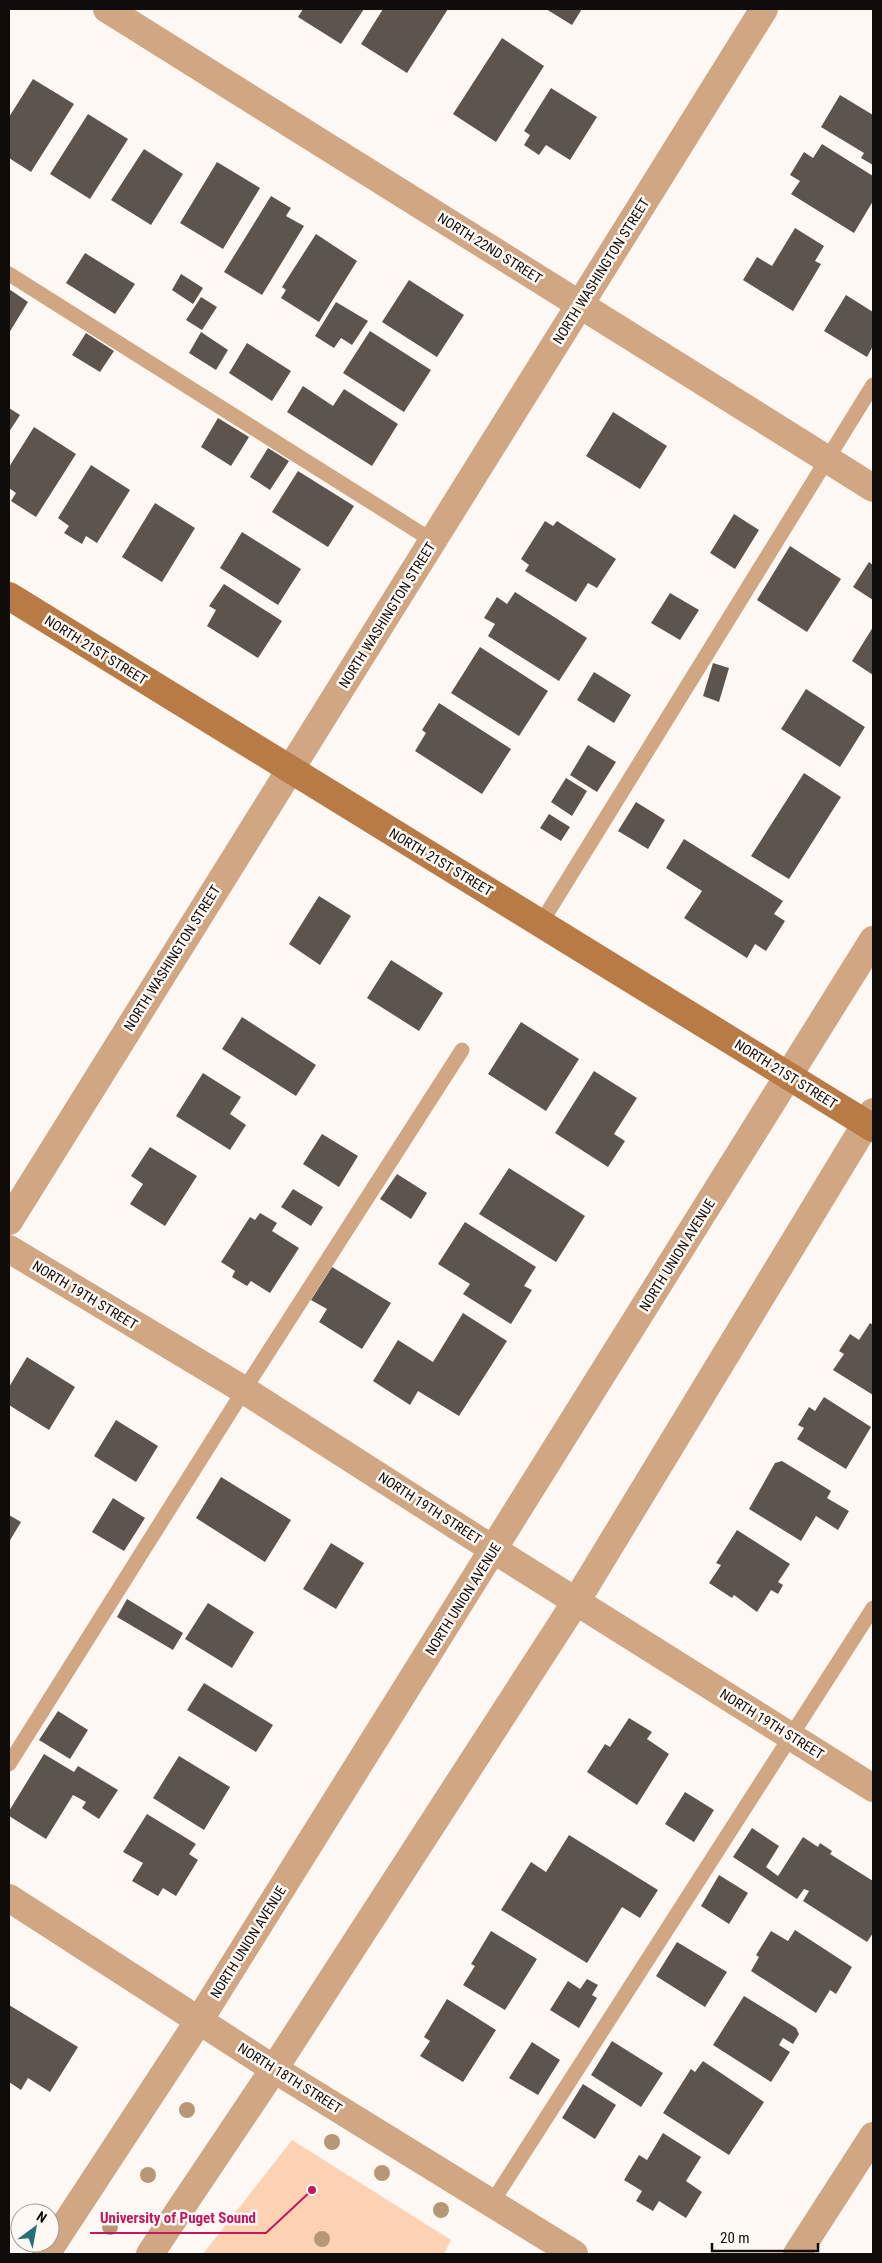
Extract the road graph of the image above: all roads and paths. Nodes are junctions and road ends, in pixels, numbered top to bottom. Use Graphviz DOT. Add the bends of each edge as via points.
graph roads {
  1 [pos="107,9"];
  2 [pos="764,9"];
  3 [pos="9,274"];
  4 [pos="580,304"];
  5 [pos="873,385"];
  6 [pos="828,460"];
  7 [pos="873,488"];
  8 [pos="433,541"];
  9 [pos="9,596"];
  10 [pos="290,770"];
  11 [pos="541,923"];
  12 [pos="873,940"];
  13 [pos="462,1050"];
  14 [pos="789,1076"];
  15 [pos="871,1121"];
  16 [pos="9,1220"];
  17 [pos="9,1249"];
  18 [pos="244,1390"];
  19 [pos="494,1550"];
  20 [pos="577,1600"];
  21 [pos="873,1608"];
  22 [pos="792,1736"];
  23 [pos="9,1764"];
  24 [pos="873,1788"];
  25 [pos="9,1898"];
  26 [pos="200,2020"];
  27 [pos="274,2069"];
  28 [pos="873,2136"];
  29 [pos="491,2204"];
  30 [pos="46,2254"];
  31 [pos="150,2254"];
  32 [pos="574,2254"];
  33 [pos="797,2254"];
  1 -- 4 [label="street, NORTH 22ND STREET"];
  2 -- 4 [label="street, NORTH WASHINGTON STREET"];
  3 -- 8 [label="lane"];
  4 -- 6 [label="street, NORTH 22ND STREET"];
  4 -- 8 [label="street, NORTH WASHINGTON STREET"];
  5 -- 6 [label="lane"];
  6 -- 7 [label="street, NORTH 22ND STREET"];
  6 -- 11 [label="lane"];
  8 -- 10 [label="street, NORTH WASHINGTON STREET"];
  9 -- 10 [label="main road, NORTH 21ST STREET"];
  10 -- 11 [label="main road, NORTH 21ST STREET"];
  10 -- 16 [label="street, NORTH WASHINGTON STREET"];
  11 -- 14 [label="main road, NORTH 21ST STREET"];
  12 -- 14 [label="street, NORTH UNION AVENUE"];
  13 -- 18 [label="lane"];
  14 -- 15 [label="main road, NORTH 21ST STREET"];
  14 -- 19 [label="street, NORTH UNION AVENUE"];
  15 -- 20 [label="street"];
  17 -- 18 [label="street, NORTH 19TH STREET"];
  18 -- 19 [label="street, NORTH 19TH STREET"];
  18 -- 23 [label="lane"];
  19 -- 20 [label="street, NORTH 19TH STREET"];
  19 -- 26 [label="street, NORTH UNION AVENUE"];
  20 -- 22 [label="street, NORTH 19TH STREET"];
  20 -- 27 [label="street"];
  21 -- 22 [label="lane"];
  22 -- 24 [label="street, NORTH 19TH STREET"];
  22 -- 29 [label="lane"];
  25 -- 26 [label="street, NORTH 18TH STREET"];
  26 -- 27 [label="street, NORTH 18TH STREET"];
  26 -- 30 [label="street, NORTH UNION AVENUE"];
  27 -- 29 [label="street, NORTH 18TH STREET"];
  27 -- 31 [label="street"];
  28 -- 33 [label="street"];
  29 -- 32 [label="street, NORTH 18TH STREET"];
}
